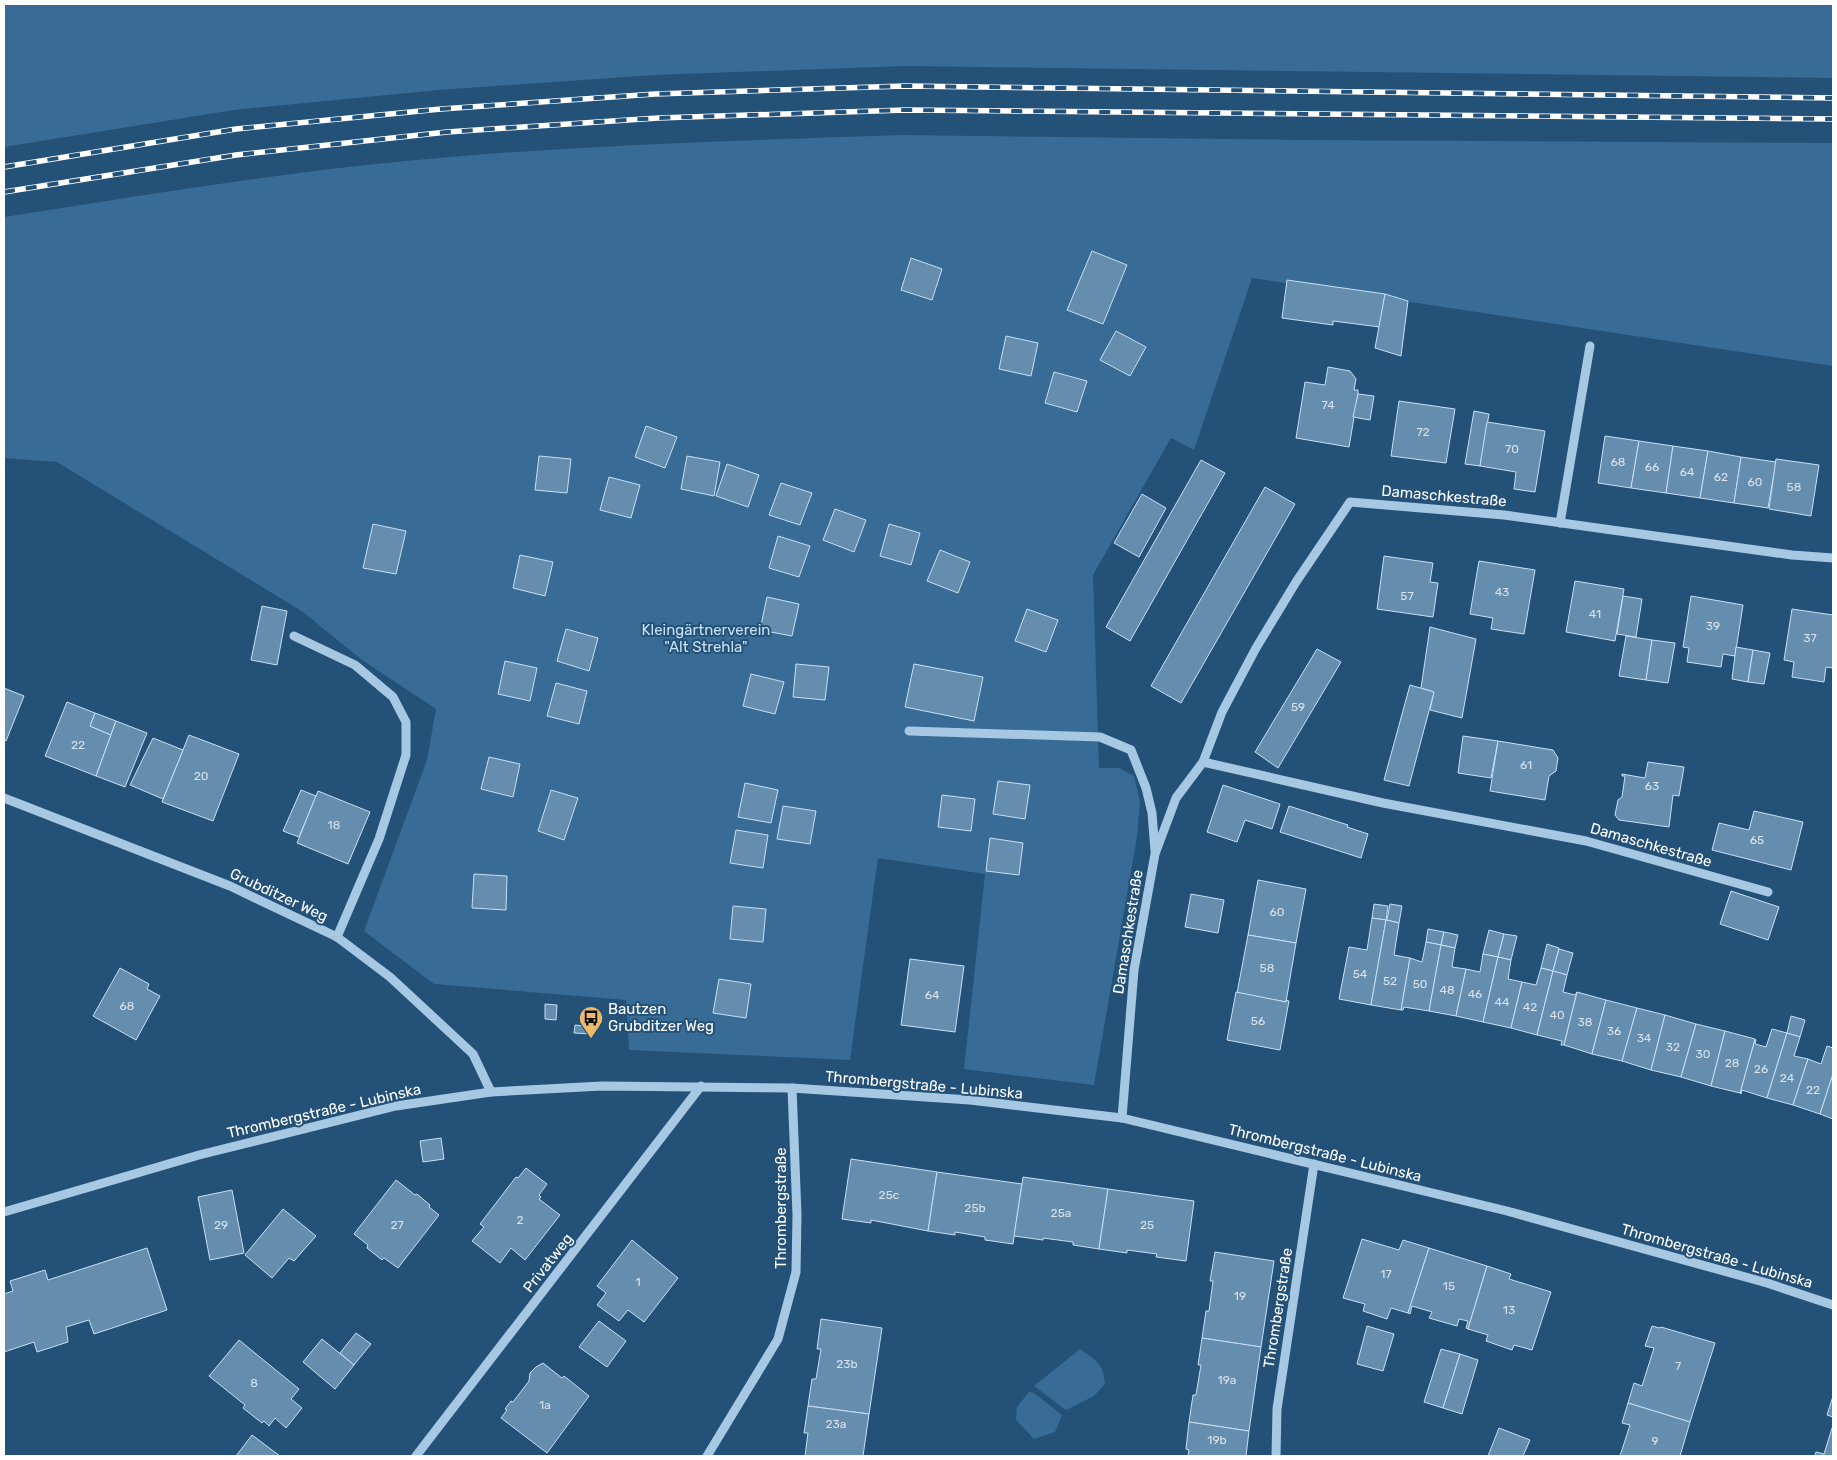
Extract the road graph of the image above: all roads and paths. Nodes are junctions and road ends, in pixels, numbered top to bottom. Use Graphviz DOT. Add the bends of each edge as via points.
graph roads {
  1 [pos="1590,346"];
  2 [pos="1560,523"];
  3 [pos="1833,558"];
  4 [pos="294,636"];
  5 [pos="909,731"];
  6 [pos="1202,762"];
  7 [pos="4,798"];
  8 [pos="1155,854"];
  9 [pos="1768,892"];
  10 [pos="337,937"];
  11 [pos="701,1086"];
  12 [pos="792,1088"];
  13 [pos="491,1092"];
  14 [pos="1122,1118"];
  15 [pos="1314,1164"];
  16 [pos="4,1212"];
  17 [pos="1833,1305"];
  18 [pos="416,1456"];
  19 [pos="708,1456"];
  20 [pos="1276,1456"];
  1 -- 2 [label="street"];
  2 -- 3 [label="street, Damaschkestraße"];
  2 -- 6 [label="street, Damaschkestraße" via="1350,502 1256,648 1222,712"];
  4 -- 10 [label="street" via="356,665 393,697 406,722 406,755 379,839"];
  5 -- 8 [label="street" via="1100,737 1131,750 1152,813"];
  6 -- 8 [label="street, Damaschkestraße" via="1176,798"];
  6 -- 9 [label="street, Damaschkestraße" via="1383,803 1586,841"];
  7 -- 10 [label="street, Grubditzer Weg" via="230,886"];
  8 -- 14 [label="street, Damaschkestraße" via="1134,970"];
  10 -- 13 [label="street, Grubditzer Weg" via="390,977 473,1054"];
  11 -- 12 [label="street, Thrombergstraße - Lubinska"];
  11 -- 13 [label="street, Thrombergstraße - Lubinska" via="602,1086"];
  11 -- 18 [label="street, Privatweg"];
  12 -- 14 [label="street, Thrombergstraße - Lubinska" via="970,1100"];
  12 -- 19 [label="street, Thrombergstraße" via="796,1272 778,1339"];
  13 -- 16 [label="street, Thrombergstraße - Lubinska" via="387,1108 199,1155"];
  14 -- 15 [label="street, Thrombergstraße - Lubinska"];
  15 -- 17 [label="street, Thrombergstraße - Lubinska" via="1507,1211 1768,1283"];
  15 -- 20 [label="street, Thrombergstraße" via="1277,1409"];
}
